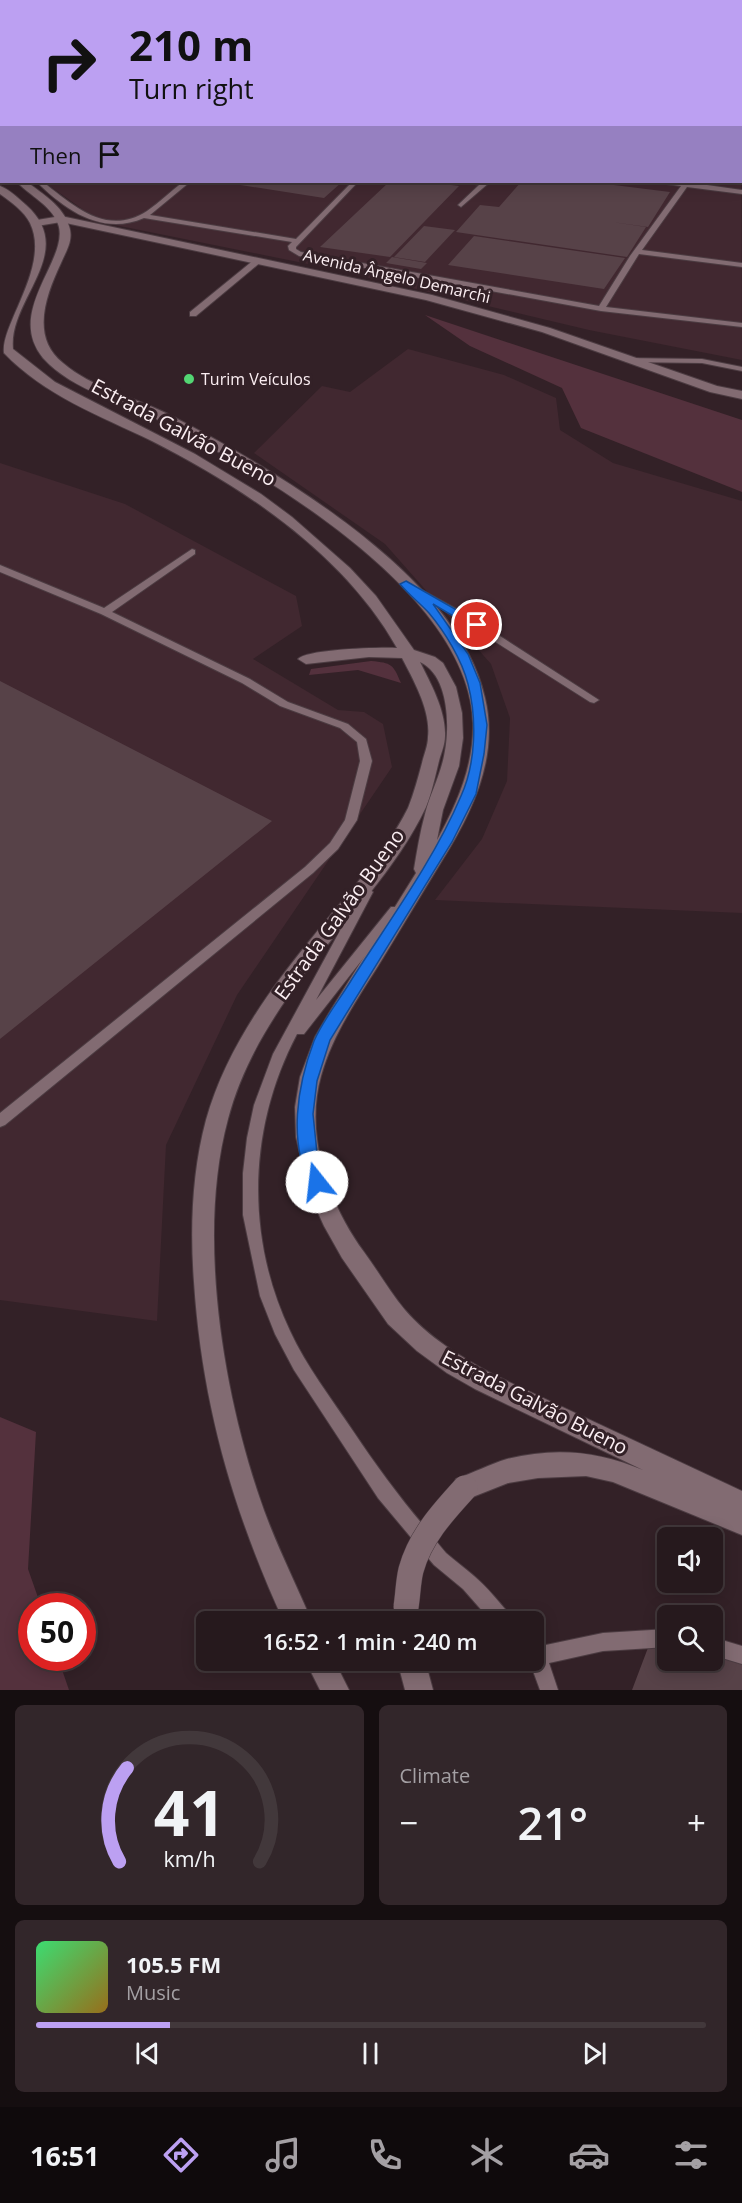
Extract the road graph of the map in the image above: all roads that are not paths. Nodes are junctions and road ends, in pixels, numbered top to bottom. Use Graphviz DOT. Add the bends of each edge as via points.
graph roads {
  1 [pos="23,183"];
  2 [pos="41,183"];
  3 [pos="186,183"];
  4 [pos="354,183"];
  5 [pos="485,183"];
  6 [pos="676,183"];
  7 [pos="686,184"];
  8 [pos="0,189"];
  9 [pos="742,192"];
  10 [pos="461,205"];
  11 [pos="144,216"];
  12 [pos="61,219"];
  13 [pos="37,223"];
  14 [pos="298,241"];
  15 [pos="637,252"];
  16 [pos="258,261"];
  17 [pos="742,265"];
  18 [pos="601,309"];
  19 [pos="193,314"];
  20 [pos="742,325"];
  21 [pos="627,360"];
  22 [pos="742,369"];
  23 [pos="742,395"];
  24 [pos="192,552"];
  25 [pos="0,568"];
  26 [pos="406,584"];
  27 [pos="105,612"];
  28 [pos="407,654"];
  29 [pos="306,659"];
  30 [pos="594,700"];
  31 [pos="388,853"];
  32 [pos="422,876"];
  33 [pos="280,1054"];
  34 [pos="0,1121"];
  35 [pos="742,1504"];
  36 [pos="742,1522"];
  37 [pos="293,1611"];
  38 [pos="406,1611"];
  39 [pos="496,1611"];
  40 [pos="657,1639"];
  41 [pos="723,1649"];
  42 [pos="544,1653"];
  43 [pos="742,1655"];
  44 [pos="325,1671"];
  45 [pos="414,1671"];
  46 [pos="542,1671"];
  47 [pos="335,1690"];
  48 [pos="418,1690"];
  49 [pos="549,1690"];
  1 -- 12 [label="main road"];
  2 -- 11 [label="lane" via="76,210 97,220 122,224"];
  3 -- 11 [label="lane"];
  4 -- 14 [label="lane"];
  5 -- 10 [label="lane"];
  6 -- 7 [label="lane"];
  7 -- 9 [label="lane"];
  7 -- 15 [label="lane"];
  8 -- 13 [label="main road"];
  11 -- 14 [label="lane"];
  12 -- 13 [label="main road, Avenida Ângelo Demarchi"];
  12 -- 16 [label="main road, Avenida Ângelo Demarchi"];
  12 -- 26 [label="main road, Estrada Galvão Bueno" via="66,230 64,245 43,293 36,333 43,349 58,365 261,469 326,512"];
  13 -- 28 [label="main road, Estrada Galvão Bueno" via="41,243 33,271 10,312 4,337 6,348 58,390 166,444 273,507 351,576 395,631"];
  14 -- 18 [label="lane" via="293,250 314,257"];
  15 -- 17 [label="lane"];
  15 -- 18 [label="lane"];
  16 -- 19 [label="lane"];
  16 -- 21 [label="main road, Avenida Ângelo Demarchi" via="428,297 546,330"];
  18 -- 20 [label="lane"];
  21 -- 22 [label="lane" via="702,361"];
  21 -- 23 [label="main road, Avenida Ângelo Demarchi"];
  24 -- 27 [label="lane"];
  25 -- 27 [label="lane"];
  26 -- 30 [label="lane"];
  26 -- 32 [label="main road, Estrada Galvão Bueno" via="434,612 462,654 474,683 481,725 469,794 445,842"];
  27 -- 34 [label="lane" via="246,681 284,704 344,726 362,741 366,761 351,820 334,846"];
  28 -- 29 [label="main road"];
  28 -- 31 [label="main road, Estrada Galvão Bueno" via="434,716 437,734 422,796"];
  28 -- 32 [label="main road" via="428,659 441,668 451,688 454,749 432,818"];
  31 -- 33 [label="lane"];
  31 -- 37 [label="main road, Estrada Galvão Bueno" via="251,1036 231,1077 209,1158 203,1241 212,1359 228,1438 247,1500 269,1563"];
  32 -- 33 [label="lane"];
  32 -- 35 [label="main road, Estrada Galvão Bueno" via="323,1039 309,1081 305,1114 309,1153 327,1211 342,1241 401,1322 444,1358 504,1391"];
  33 -- 39 [label="lane" via="261,1105 250,1173 251,1215 268,1296 300,1365 384,1492 440,1559"];
  36 -- 38 [label="main road, bridge" via="614,1470 585,1464 507,1471 465,1488 444,1509 412,1568"];
  40 -- 42 [label="lane" via="603,1642"];
  41 -- 43 [label="lane"];
  44 -- 47 [label="main road"];
  45 -- 48 [label="main road"];
  46 -- 49 [label="lane"];
}
